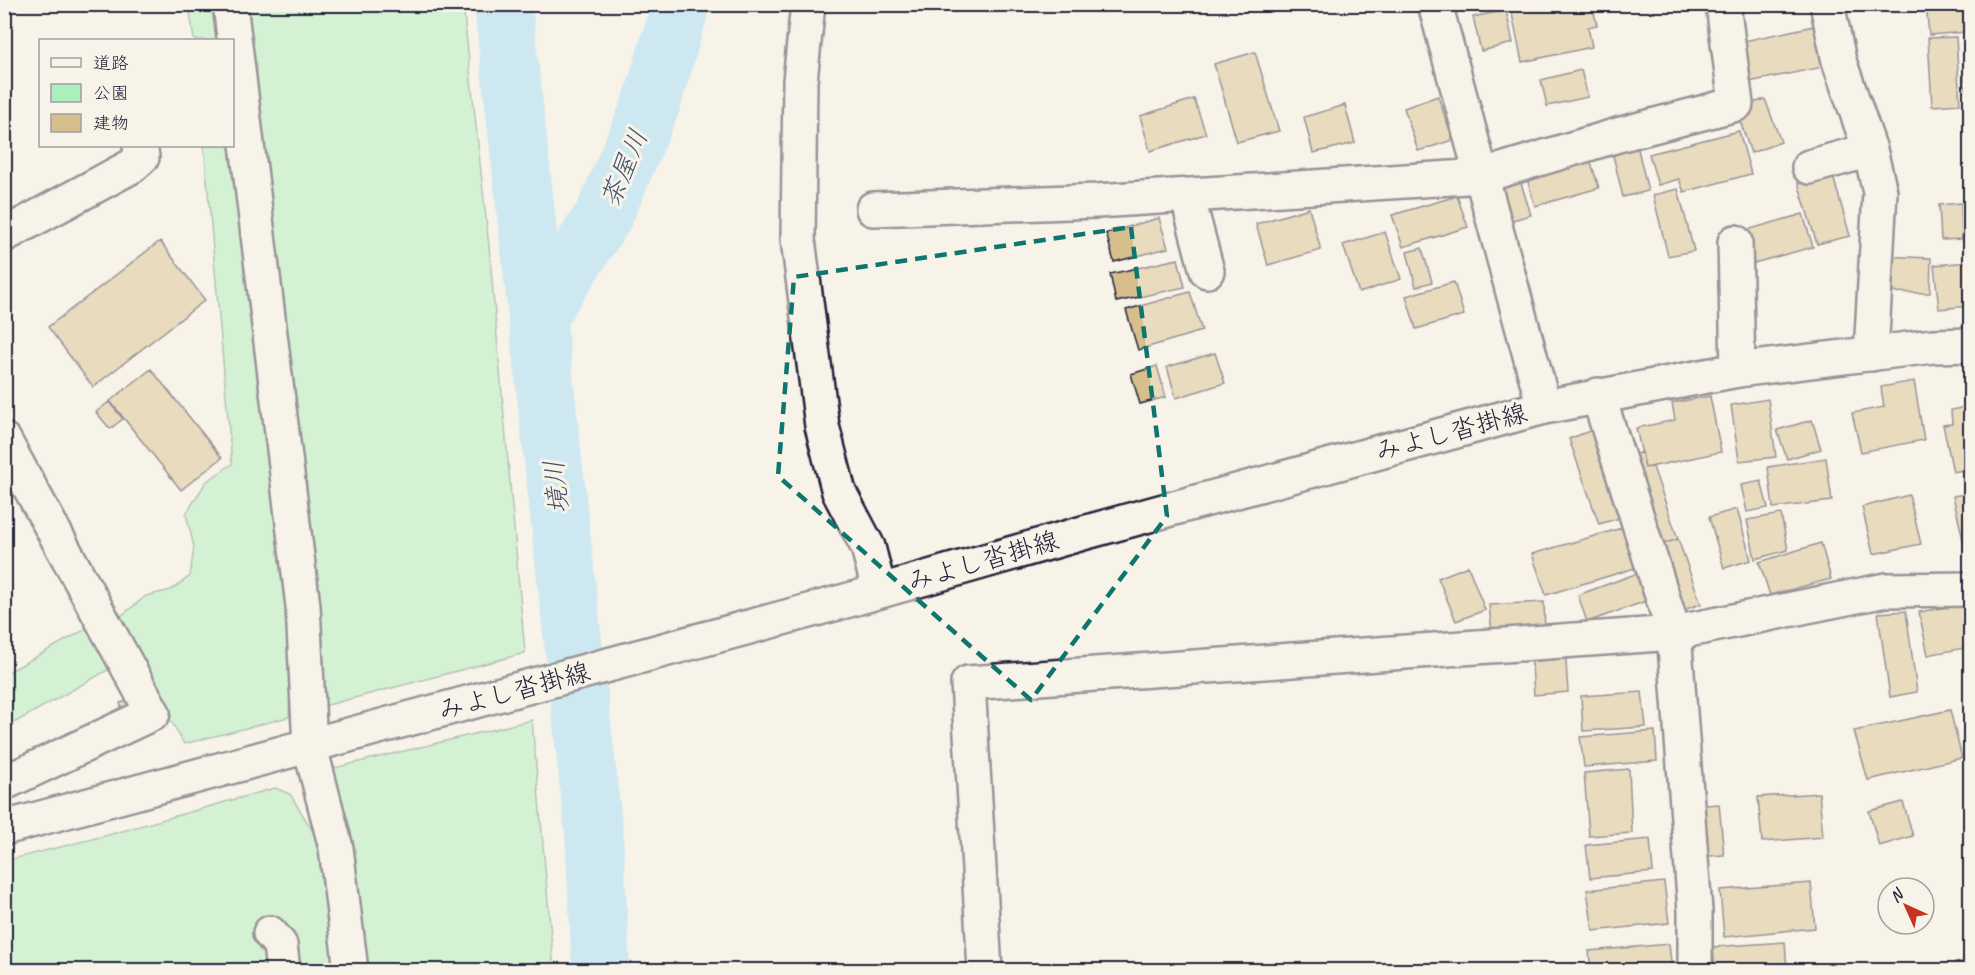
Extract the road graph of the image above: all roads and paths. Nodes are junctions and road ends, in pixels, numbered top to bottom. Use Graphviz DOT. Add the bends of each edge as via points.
graph roads {
  1 [pos="230,4"];
  2 [pos="807,4"];
  3 [pos="1435,4"];
  4 [pos="1723,4"];
  5 [pos="1827,4"];
  6 [pos="140,147"];
  7 [pos="1870,150"];
  8 [pos="1809,167"];
  9 [pos="1482,176"];
  10 [pos="1187,195"];
  11 [pos="873,209"];
  12 [pos="4,235"];
  13 [pos="1735,242"];
  14 [pos="1207,271"];
  15 [pos="1971,345"];
  16 [pos="1871,354"];
  17 [pos="1738,370"];
  18 [pos="1599,395"];
  19 [pos="1544,406"];
  20 [pos="4,440"];
  21 [pos="1971,589"];
  22 [pos="864,595"];
  23 [pos="1674,633"];
  24 [pos="310,747"];
  25 [pos="4,783"];
  26 [pos="4,828"];
  27 [pos="270,933"];
  28 [pos="283,970"];
  29 [pos="351,970"];
  30 [pos="985,970"];
  31 [pos="1695,970"];
  1 -- 24 [label="street" via="303,606"];
  2 -- 22 [label="street" via="800,81 798,239 822,426 839,492 868,547"];
  3 -- 9 [label="street"];
  4 -- 9 [label="street" via="1736,104"];
  5 -- 7 [label="street" via="1839,61"];
  6 -- 12 [label="street" via="142,157 132,166"];
  7 -- 8 [label="street"];
  7 -- 16 [label="street" via="1880,192"];
  9 -- 10 [label="street"];
  9 -- 19 [label="street"];
  10 -- 11 [label="street"];
  10 -- 14 [label="street"];
  13 -- 17 [label="street"];
  15 -- 16 [label="street, みよし沓掛線"];
  16 -- 17 [label="street, みよし沓掛線"];
  17 -- 18 [label="street, みよし沓掛線"];
  18 -- 19 [label="street, みよし沓掛線"];
  18 -- 23 [label="street"];
  19 -- 22 [label="street, みよし沓掛線"];
  20 -- 25 [label="street" via="153,713"];
  21 -- 23 [label="street" via="1887,590"];
  22 -- 24 [label="street, みよし沓掛線"];
  23 -- 30 [label="street" via="968,683"];
  23 -- 31 [label="street" via="1695,911"];
  24 -- 26 [label="street, みよし沓掛線"];
  24 -- 29 [label="street" via="336,848"];
  27 -- 28 [label="street" via="280,945"];
}
